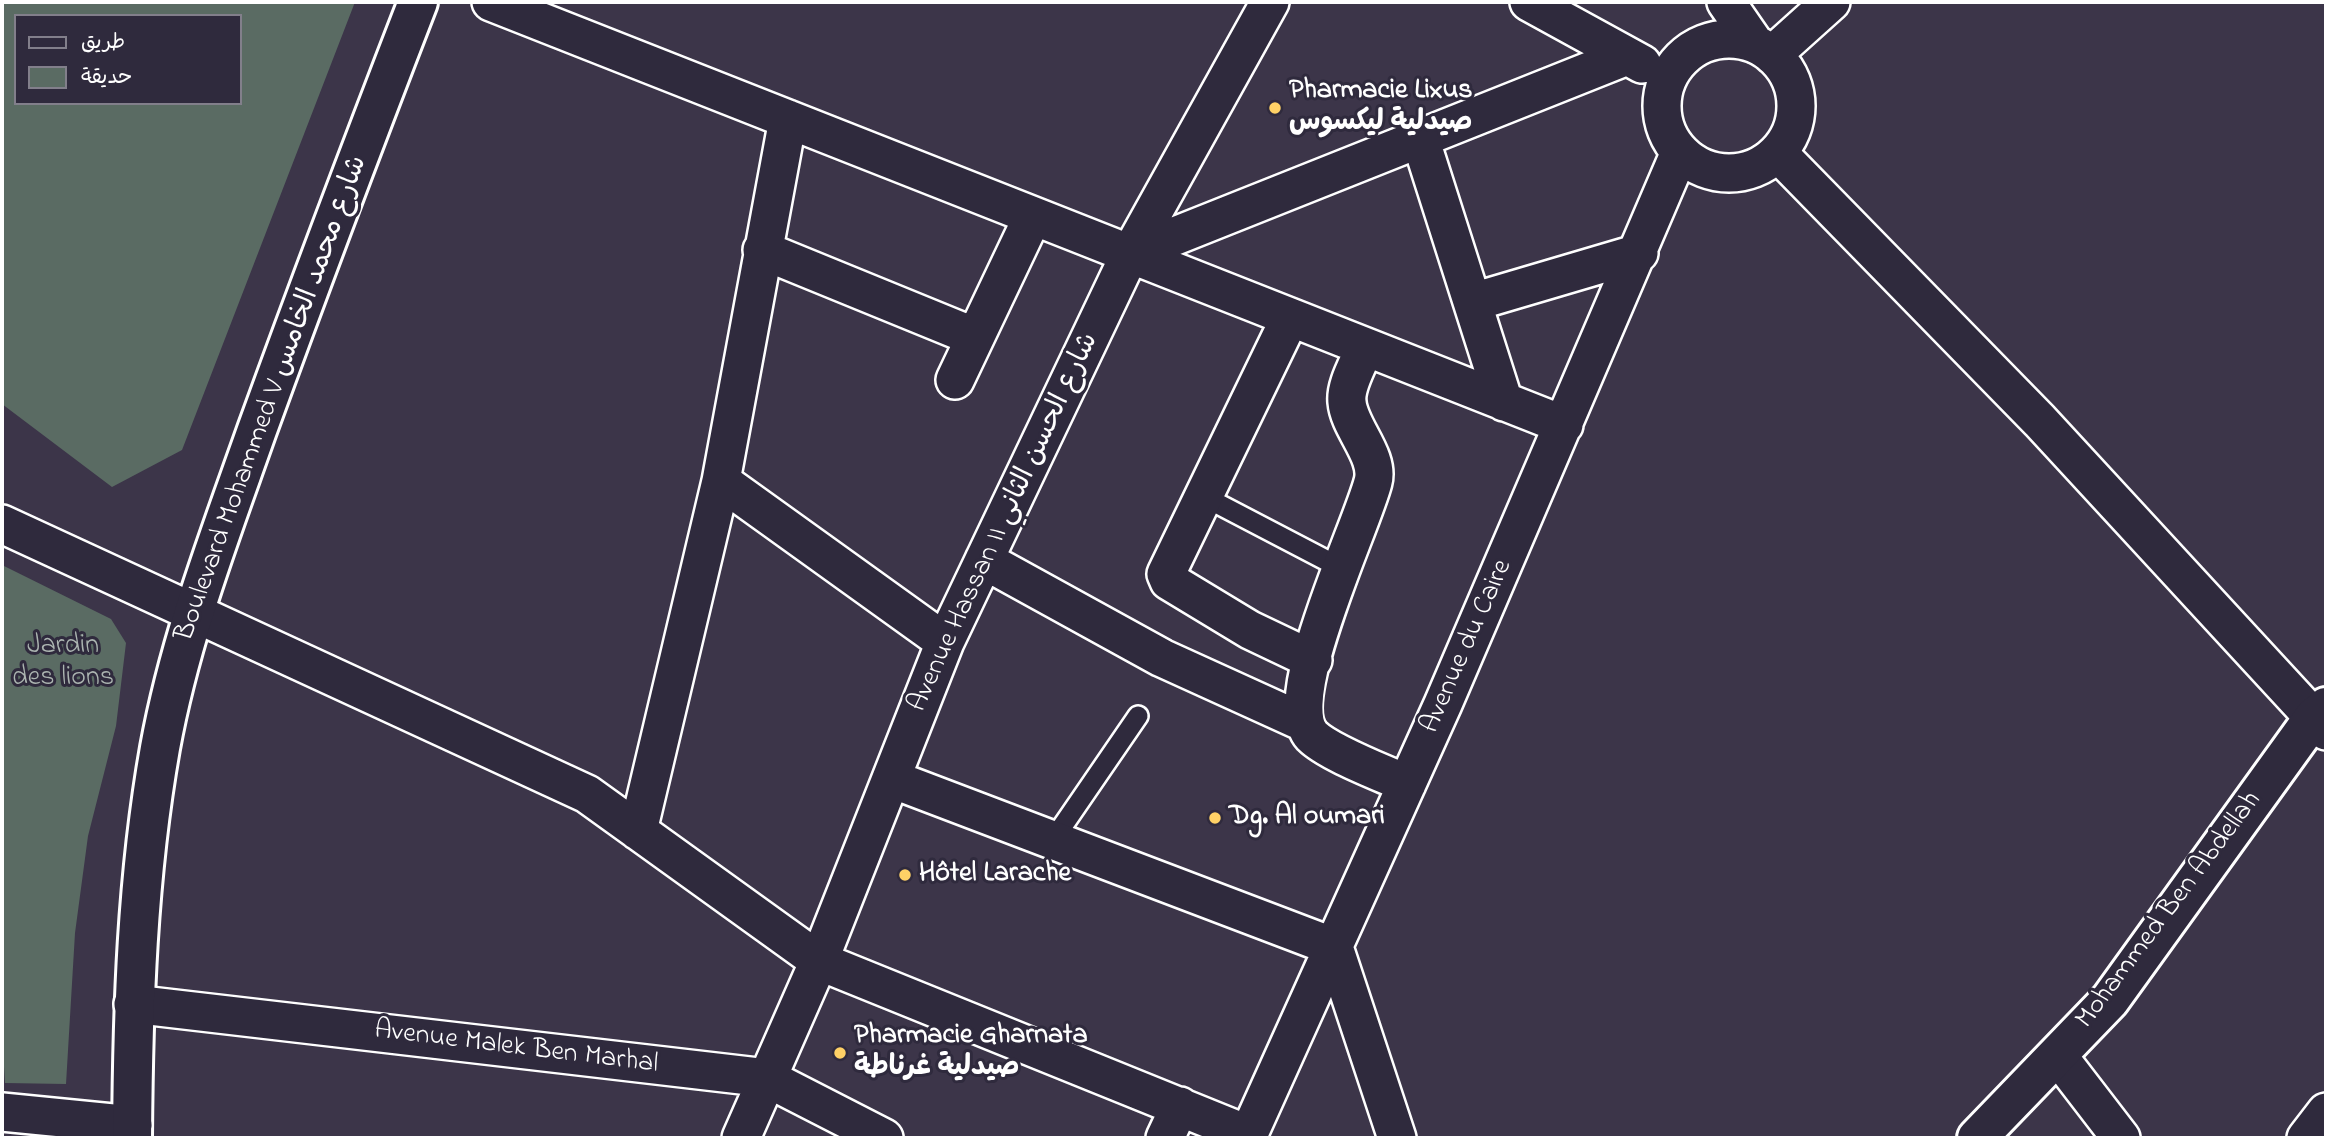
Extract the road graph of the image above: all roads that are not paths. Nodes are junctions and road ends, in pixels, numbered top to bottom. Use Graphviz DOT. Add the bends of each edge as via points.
graph roads {
  1 [pos="418,2"];
  2 [pos="491,2"];
  3 [pos="1270,2"];
  4 [pos="1529,2"];
  5 [pos="1726,2"];
  6 [pos="1831,2"];
  7 [pos="1764,49"];
  8 [pos="1627,55"];
  9 [pos="1668,77"];
  10 [pos="789,119"];
  11 [pos="1420,138"];
  12 [pos="1680,152"];
  13 [pos="1779,154"];
  14 [pos="1033,216"];
  15 [pos="762,250"];
  16 [pos="1639,253"];
  17 [pos="1130,254"];
  18 [pos="1472,302"];
  19 [pos="1290,318"];
  20 [pos="975,337"];
  21 [pos="1365,347"];
  22 [pos="955,380"];
  23 [pos="1504,402"];
  24 [pos="1564,425"];
  25 [pos="721,481"];
  26 [pos="1203,496"];
  27 [pos="2,524"];
  28 [pos="984,561"];
  29 [pos="1341,568"];
  30 [pos="192,610"];
  31 [pos="945,642"];
  32 [pos="1312,660"];
  33 [pos="1138,716"];
  34 [pos="2322,718"];
  35 [pos="1305,723"];
  36 [pos="892,779"];
  37 [pos="1407,784"];
  38 [pos="638,831"];
  39 [pos="1053,840"];
  40 [pos="1334,947"];
  41 [pos="819,961"];
  42 [pos="134,1004"];
  43 [pos="2058,1056"];
  44 [pos="767,1079"];
  45 [pos="2,1112"];
  46 [pos="2326,1112"];
  47 [pos="1173,1122"];
  48 [pos="132,1132"];
  49 [pos="1248,1136"];
  50 [pos="741,1138"];
  51 [pos="884,1138"];
  52 [pos="1398,1138"];
  53 [pos="1977,1138"];
  54 [pos="2121,1138"];
  55 [pos="2306,1138"];
  1 -- 30 [label="street, Boulevard Mohammed V شارع محمد الخامس"];
  2 -- 10 [label="street"];
  3 -- 17 [label="street, Avenue Hassan II شارع الحسن الثاني"];
  4 -- 8 [label="street"];
  5 -- 7 [label="street"];
  6 -- 7 [label="street"];
  7 -- 9 [label="street" via="1735,39 1705,44 1679,61"];
  7 -- 13 [label="street" via="1786,70 1795,89 1793,130"];
  8 -- 9 [label="street"];
  8 -- 11 [label="street"];
  9 -- 12 [label="street" via="1662,117"];
  10 -- 14 [label="street"];
  10 -- 15 [label="street"];
  11 -- 17 [label="street"];
  11 -- 18 [label="street"];
  12 -- 13 [label="street" via="1712,172 1731,174 1750,171"];
  12 -- 16 [label="street, Avenue du Caire"];
  13 -- 34 [label="street"];
  14 -- 17 [label="street"];
  14 -- 20 [label="street"];
  15 -- 20 [label="street"];
  15 -- 25 [label="street"];
  16 -- 18 [label="street"];
  16 -- 24 [label="street, Avenue du Caire"];
  17 -- 19 [label="street"];
  17 -- 28 [label="street, Avenue Hassan II شارع الحسن الثاني"];
  18 -- 23 [label="street"];
  19 -- 21 [label="street"];
  19 -- 26 [label="street"];
  20 -- 22 [label="street"];
  21 -- 23 [label="street"];
  21 -- 29 [label="street" via="1346,402 1374,474"];
  23 -- 24 [label="street"];
  24 -- 37 [label="street, Avenue du Caire"];
  25 -- 31 [label="street"];
  25 -- 38 [label="street"];
  26 -- 29 [label="lane"];
  26 -- 32 [label="street" via="1166,574 1169,581 1250,630"];
  27 -- 30 [label="street"];
  28 -- 31 [label="street, Avenue Hassan II شارع الحسن الثاني"];
  28 -- 35 [label="street" via="1162,658"];
  29 -- 32 [label="street"];
  30 -- 38 [label="street" via="587,794"];
  30 -- 42 [label="street, Boulevard Mohammed V شارع محمد الخامس" via="161,745 145,844"];
  31 -- 36 [label="street, Avenue Hassan II شارع الحسن الثاني"];
  32 -- 35 [label="street" via="1303,693"];
  33 -- 39 [label="lane"];
  34 -- 43 [label="street, Mohammed Ben Abdellah" via="2110,1000"];
  35 -- 37 [label="street" via="1325,745"];
  36 -- 39 [label="street"];
  36 -- 41 [label="street, Avenue Hassan II شارع الحسن الثاني"];
  37 -- 40 [label="street, Avenue du Caire"];
  38 -- 41 [label="street"];
  39 -- 40 [label="street"];
  40 -- 49 [label="street, Avenue du Caire"];
  40 -- 52 [label="street"];
  41 -- 44 [label="street, Avenue Hassan II شارع الحسن الثاني"];
  41 -- 47 [label="street"];
  42 -- 44 [label="street, Avenue Malek Ben Marhal"];
  42 -- 48 [label="street, Boulevard Mohammed V شارع محمد الخامس"];
  43 -- 53 [label="street, Mohammed Ben Abdellah"];
  43 -- 54 [label="street"];
  44 -- 50 [label="street, Avenue Hassan II شارع الحسن الثاني"];
  44 -- 51 [label="street, Avenue Malek Ben Marhal"];
  45 -- 48 [label="street"];
  46 -- 55 [label="street"];
  47 -- 49 [label="street"];
}
